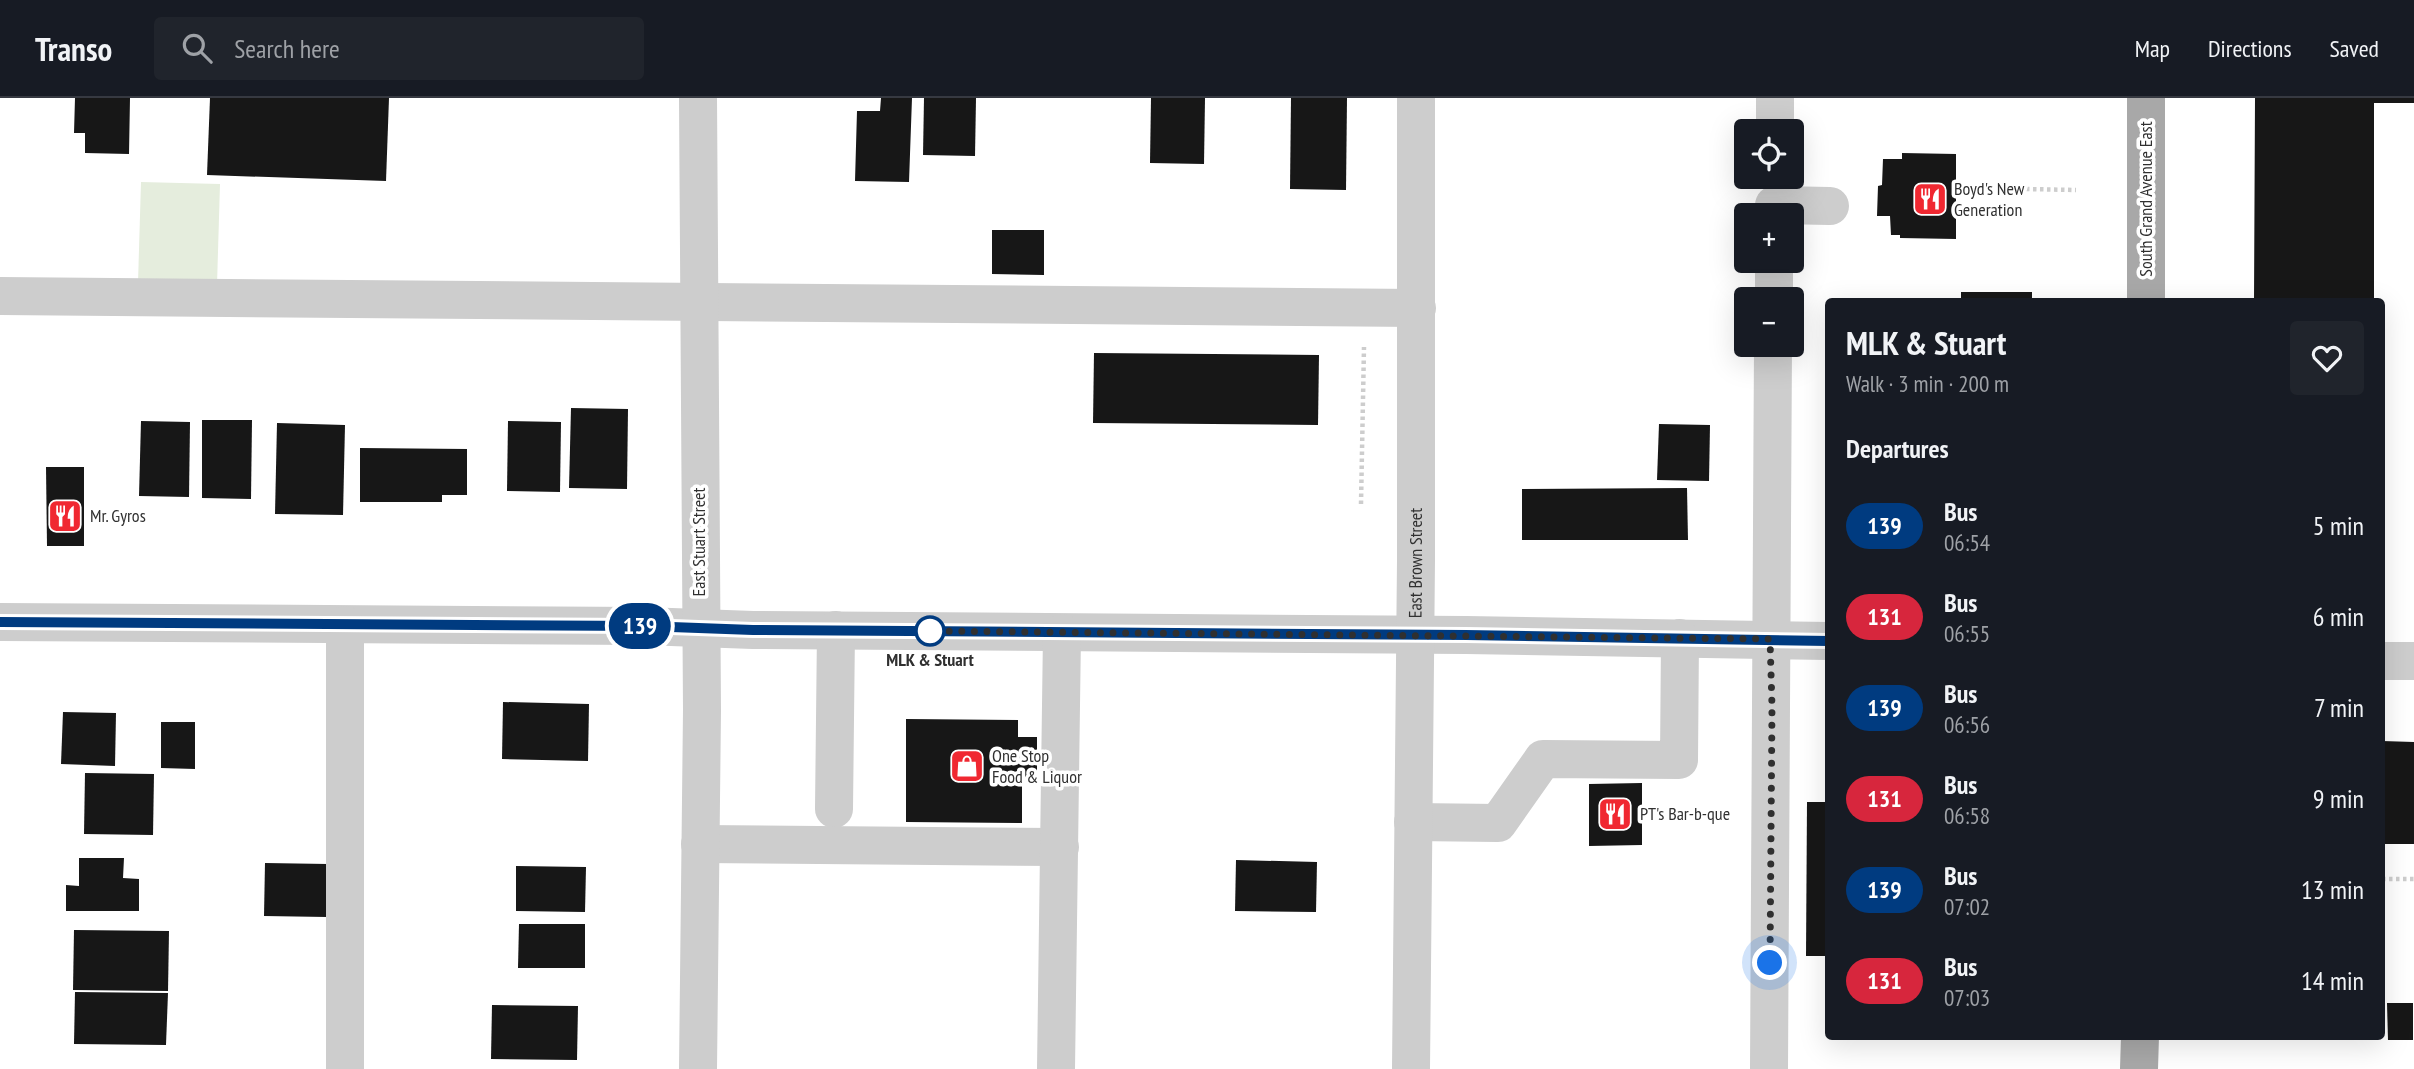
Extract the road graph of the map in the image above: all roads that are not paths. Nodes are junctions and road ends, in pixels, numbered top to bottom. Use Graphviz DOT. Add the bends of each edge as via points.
graph roads {
  1 [pos="698,98"];
  2 [pos="1416,98"];
  3 [pos="1775,98"];
  4 [pos="2146,98"];
  5 [pos="1775,119"];
  6 [pos="1774,199"];
  7 [pos="1829,206"];
  8 [pos="0,296"];
  9 [pos="2146,298"];
  10 [pos="699,302"];
  11 [pos="1417,308"];
  12 [pos="1773,357"];
  13 [pos="0,622"];
  14 [pos="345,625"];
  15 [pos="700,629"];
  16 [pos="836,630"];
  17 [pos="1062,633"];
  18 [pos="1415,634"];
  19 [pos="1680,638"];
  20 [pos="1770,639"];
  21 [pos="1825,641"];
  22 [pos="2414,661"];
  23 [pos="2385,662"];
  24 [pos="834,809"];
  25 [pos="1413,822"];
  26 [pos="700,844"];
  27 [pos="1060,847"];
  28 [pos="2140,1040"];
  29 [pos="345,1069"];
  30 [pos="698,1069"];
  31 [pos="1056,1069"];
  32 [pos="1411,1069"];
  33 [pos="1769,1069"];
  34 [pos="2139,1069"];
  1 -- 10 [label="street, East Stuart Street"];
  2 -- 11 [label="street, East Brown Street"];
  3 -- 5 [label="street"];
  4 -- 9 [label="main road, South Grand Avenue East"];
  6 -- 7 [label="street"];
  8 -- 10 [label="street"];
  10 -- 11 [label="street"];
  10 -- 15 [label="street, East Stuart Street"];
  11 -- 18 [label="street, East Brown Street"];
  12 -- 20 [label="street"];
  13 -- 14 [label="street"];
  14 -- 15 [label="street"];
  14 -- 29 [label="street"];
  15 -- 16 [label="street"];
  15 -- 26 [label="street, East Stuart Street"];
  16 -- 17 [label="street"];
  16 -- 24 [label="street"];
  17 -- 18 [label="street"];
  17 -- 27 [label="street"];
  18 -- 19 [label="street"];
  18 -- 25 [label="street, East Brown Street"];
  19 -- 20 [label="street"];
  19 -- 25 [label="street" via="1679,760 1543,759 1498,823"];
  20 -- 21 [label="street"];
  20 -- 33 [label="street"];
  22 -- 23 [label="street"];
  25 -- 32 [label="street, East Brown Street"];
  26 -- 27 [label="street"];
  26 -- 30 [label="street, East Stuart Street"];
  27 -- 31 [label="street"];
  28 -- 34 [label="main road"];
}
